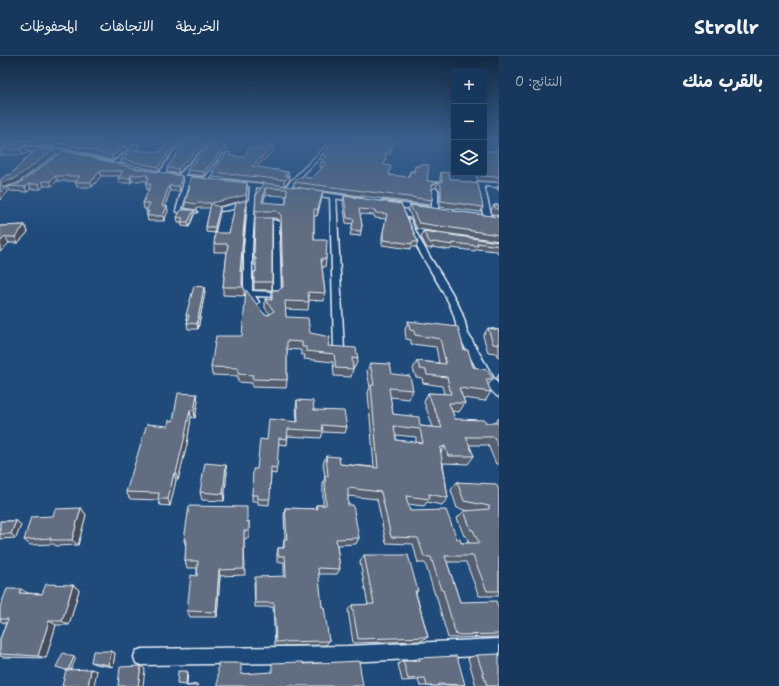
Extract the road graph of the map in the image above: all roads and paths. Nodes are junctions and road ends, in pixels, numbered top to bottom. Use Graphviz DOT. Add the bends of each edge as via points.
graph roads {
  1 [pos="162,169"];
  2 [pos="187,169"];
  3 [pos="215,169"];
  4 [pos="310,169"];
  5 [pos="157,175"];
  6 [pos="180,177"];
  7 [pos="188,178"];
  8 [pos="206,180"];
  9 [pos="253,185"];
  10 [pos="499,185"];
  11 [pos="293,190"];
  12 [pos="435,190"];
  13 [pos="333,196"];
  14 [pos="252,202"];
  15 [pos="402,206"];
  16 [pos="217,209"];
  17 [pos="435,211"];
  18 [pos="194,212"];
  19 [pos="445,212"];
  20 [pos="487,218"];
  21 [pos="250,222"];
  22 [pos="248,293"];
  23 [pos="260,309"];
  24 [pos="339,350"];
  25 [pos="499,393"];
  26 [pos="499,647"];
  27 [pos="142,657"];
  1 -- 5 [label="street"];
  2 -- 6 [label="street"];
  3 -- 8 [label="street"];
  4 -- 11 [label="street"];
  5 -- 6 [label="street"];
  6 -- 7 [label="street"];
  7 -- 8 [label="street"];
  7 -- 18 [label="street" via="179,211"];
  8 -- 9 [label="street"];
  9 -- 11 [label="street"];
  9 -- 14 [label="street"];
  10 -- 20 [label="street" via="480,184"];
  11 -- 13 [label="street"];
  12 -- 17 [label="street"];
  13 -- 15 [label="street"];
  13 -- 24 [label="street"];
  14 -- 16 [label="street"];
  14 -- 21 [label="street"];
  15 -- 17 [label="street"];
  15 -- 25 [label="street" via="462,324 462,332"];
  17 -- 19 [label="street"];
  21 -- 22 [label="street"];
  21 -- 22 [label="street" via="276,222 277,295"];
  22 -- 23 [label="street"];
  26 -- 27 [label="street" via="347,654"];
}
